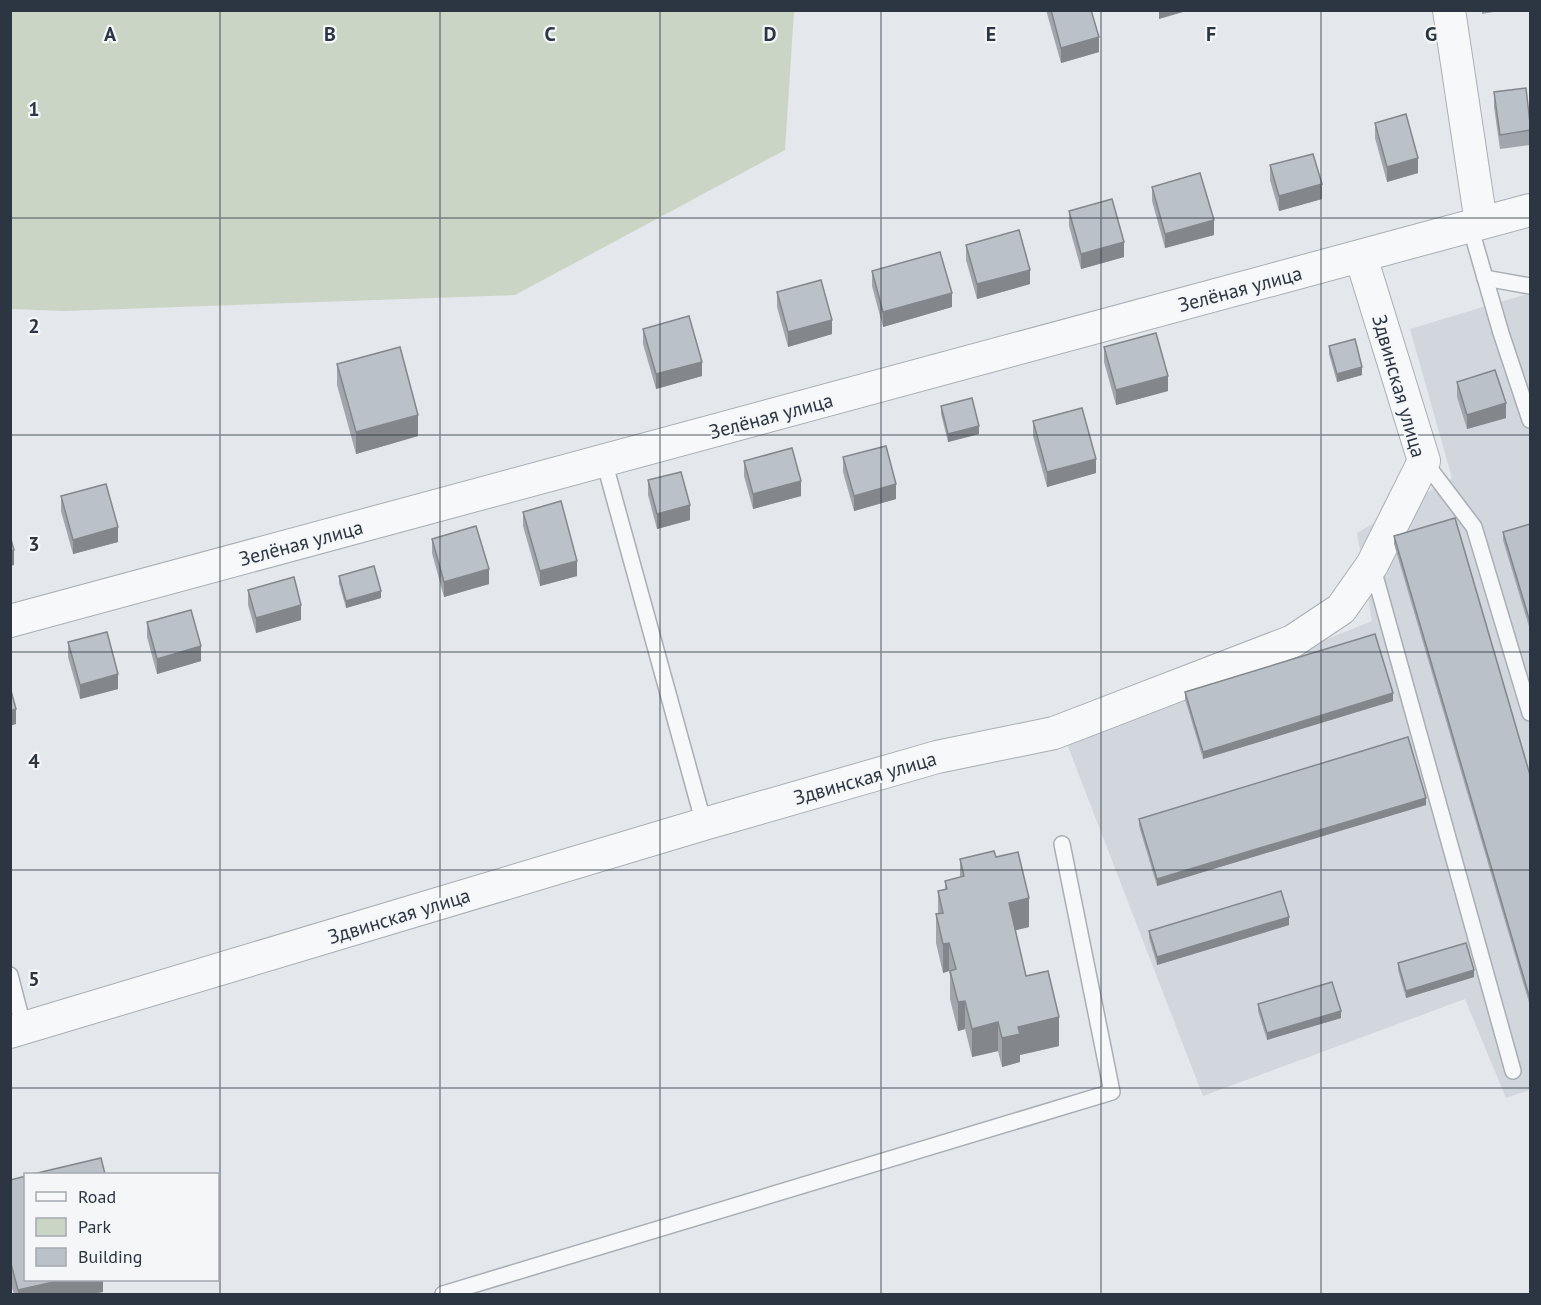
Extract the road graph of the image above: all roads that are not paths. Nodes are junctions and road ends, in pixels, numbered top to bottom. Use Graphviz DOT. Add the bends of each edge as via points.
graph roads {
  1 [pos="1449,10"];
  2 [pos="1530,210"];
  3 [pos="1475,225"];
  4 [pos="1361,257"];
  5 [pos="1485,278"];
  6 [pos="1530,286"];
  7 [pos="1530,417"];
  8 [pos="604,461"];
  9 [pos="1424,461"];
  10 [pos="1372,565"];
  11 [pos="10,621"];
  12 [pos="1530,713"];
  13 [pos="704,824"];
  14 [pos="1062,844"];
  15 [pos="10,975"];
  16 [pos="17,1031"];
  17 [pos="1513,1071"];
  18 [pos="443,1294"];
  1 -- 3 [label="street"];
  2 -- 3 [label="street, Зелёная улица"];
  3 -- 4 [label="street, Зелёная улица"];
  3 -- 5 [label="lane"];
  4 -- 8 [label="street, Зелёная улица"];
  4 -- 9 [label="street, Здвинская улица"];
  5 -- 6 [label="lane"];
  5 -- 7 [label="lane"];
  8 -- 11 [label="street, Зелёная улица"];
  8 -- 13 [label="lane"];
  9 -- 10 [label="street, Здвинская улица"];
  9 -- 12 [label="lane" via="1473,527"];
  10 -- 13 [label="street, Здвинская улица" via="1341,609 1293,641 1054,733 937,757"];
  10 -- 17 [label="lane"];
  13 -- 16 [label="street, Здвинская улица"];
  14 -- 18 [label="lane" via="1112,1092"];
  15 -- 16 [label="lane"];
}
